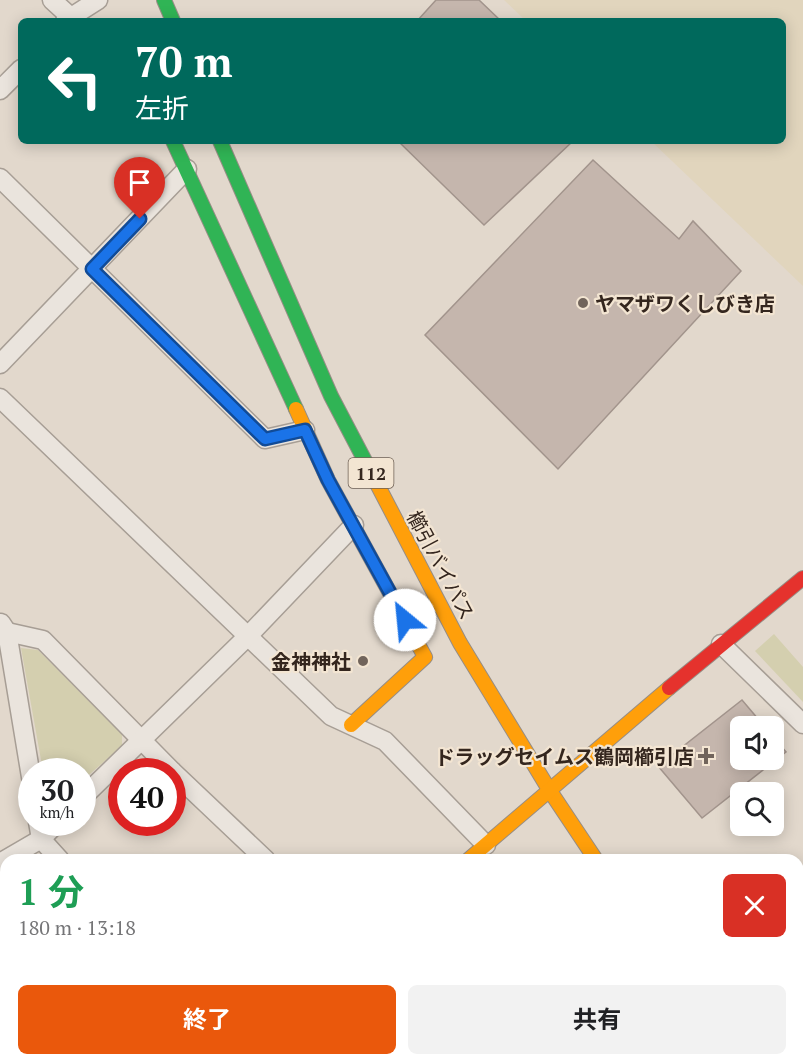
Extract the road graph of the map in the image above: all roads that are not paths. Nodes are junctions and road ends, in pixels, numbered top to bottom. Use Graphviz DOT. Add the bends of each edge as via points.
graph roads {
  1 [pos="52,0"];
  2 [pos="98,0"];
  3 [pos="164,0"];
  4 [pos="69,18"];
  5 [pos="71,18"];
  6 [pos="171,18"];
  7 [pos="18,72"];
  8 [pos="0,90"];
  9 [pos="174,144"];
  10 [pos="221,144"];
  11 [pos="187,169"];
  12 [pos="0,178"];
  13 [pos="92,269"];
  14 [pos="0,364"];
  15 [pos="0,398"];
  16 [pos="305,430"];
  17 [pos="354,525"];
  18 [pos="803,578"];
  19 [pos="3,627"];
  20 [pos="248,636"];
  21 [pos="721,644"];
  22 [pos="803,724"];
  23 [pos="351,725"];
  24 [pos="141,741"];
  25 [pos="27,758"];
  26 [pos="159,758"];
  27 [pos="96,784"];
  28 [pos="186,784"];
  29 [pos="550,791"];
  30 [pos="32,836"];
  31 [pos="43,836"];
  32 [pos="486,846"];
  33 [pos="11,854"];
  34 [pos="56,854"];
  35 [pos="260,854"];
  36 [pos="476,854"];
  37 [pos="592,854"];
  1 -- 4 [label="street"];
  2 -- 5 [label="street"];
  3 -- 6 [label="main road"];
  7 -- 8 [label="street"];
  9 -- 11 [label="main road"];
  10 -- 29 [label="main road, 櫛引バイパス / 112" via="331,396 460,643"];
  11 -- 13 [label="street"];
  11 -- 16 [label="main road"];
  12 -- 13 [label="street"];
  13 -- 14 [label="street"];
  13 -- 16 [label="street" via="265,439"];
  15 -- 20 [label="street"];
  16 -- 17 [label="main road"];
  17 -- 20 [label="street"];
  17 -- 23 [label="main road" via="425,657"];
  18 -- 21 [label="main road"];
  19 -- 24 [label="street" via="43,639"];
  19 -- 25 [label="street"];
  20 -- 23 [label="street" via="331,716"];
  20 -- 24 [label="street"];
  21 -- 22 [label="street"];
  21 -- 29 [label="main road"];
  23 -- 32 [label="street" via="385,741"];
  24 -- 26 [label="street"];
  24 -- 27 [label="street"];
  28 -- 35 [label="street"];
  29 -- 32 [label="main road"];
  29 -- 37 [label="main road, 櫛引バイパス / 112"];
  30 -- 33 [label="street"];
  31 -- 34 [label="street"];
  32 -- 36 [label="main road"];
}
